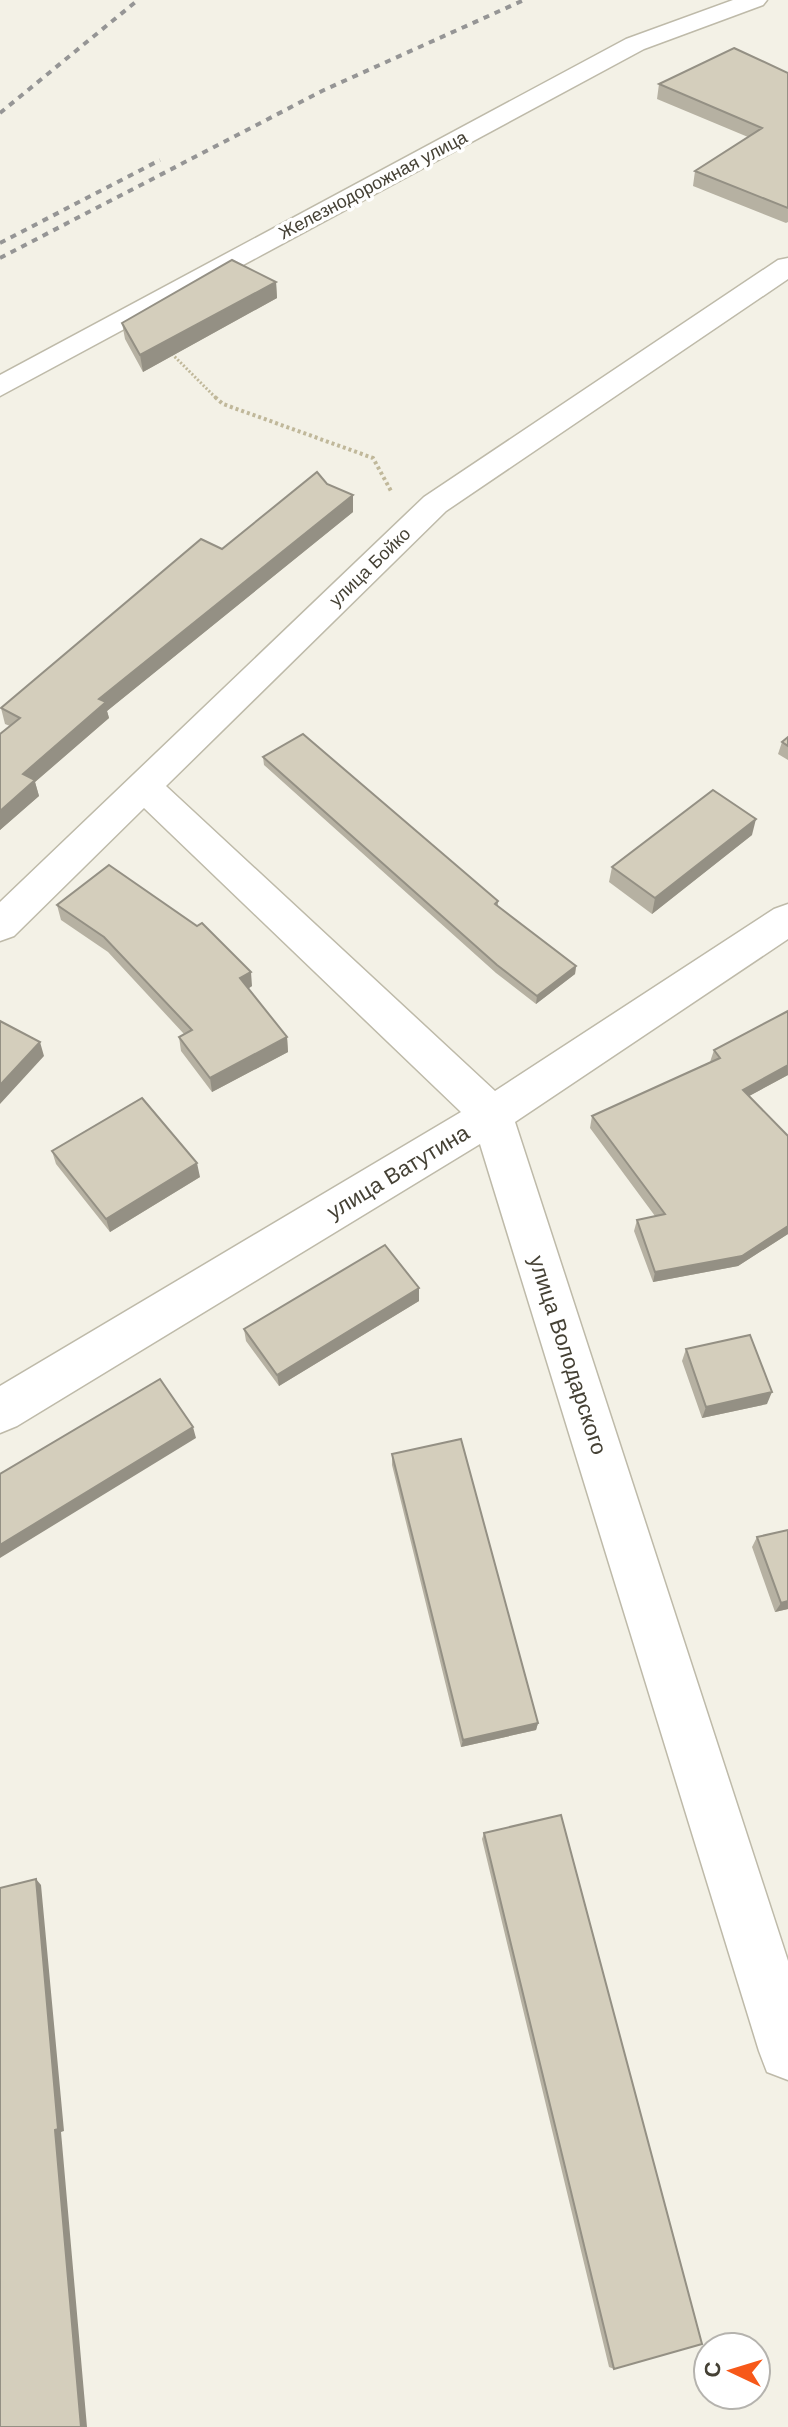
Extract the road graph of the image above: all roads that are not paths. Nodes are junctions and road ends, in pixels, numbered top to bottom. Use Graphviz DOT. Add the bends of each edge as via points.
graph roads {
  1 [pos="755,0"];
  2 [pos="788,266"];
  3 [pos="0,387"];
  4 [pos="144,787"];
  5 [pos="788,919"];
  6 [pos="0,926"];
  7 [pos="492,1115"];
  8 [pos="0,1411"];
  9 [pos="788,2051"];
  1 -- 3 [label="street, Железнодорожная улица" via="635,44"];
  2 -- 4 [label="street, улица Бойко" via="435,504"];
  4 -- 6 [label="street, улица Бойко"];
  4 -- 7 [label="street, улица Володарского"];
  5 -- 7 [label="street, улица Ватутина"];
  7 -- 8 [label="street, улица Ватутина"];
  7 -- 9 [label="street, улица Володарского"];
}
